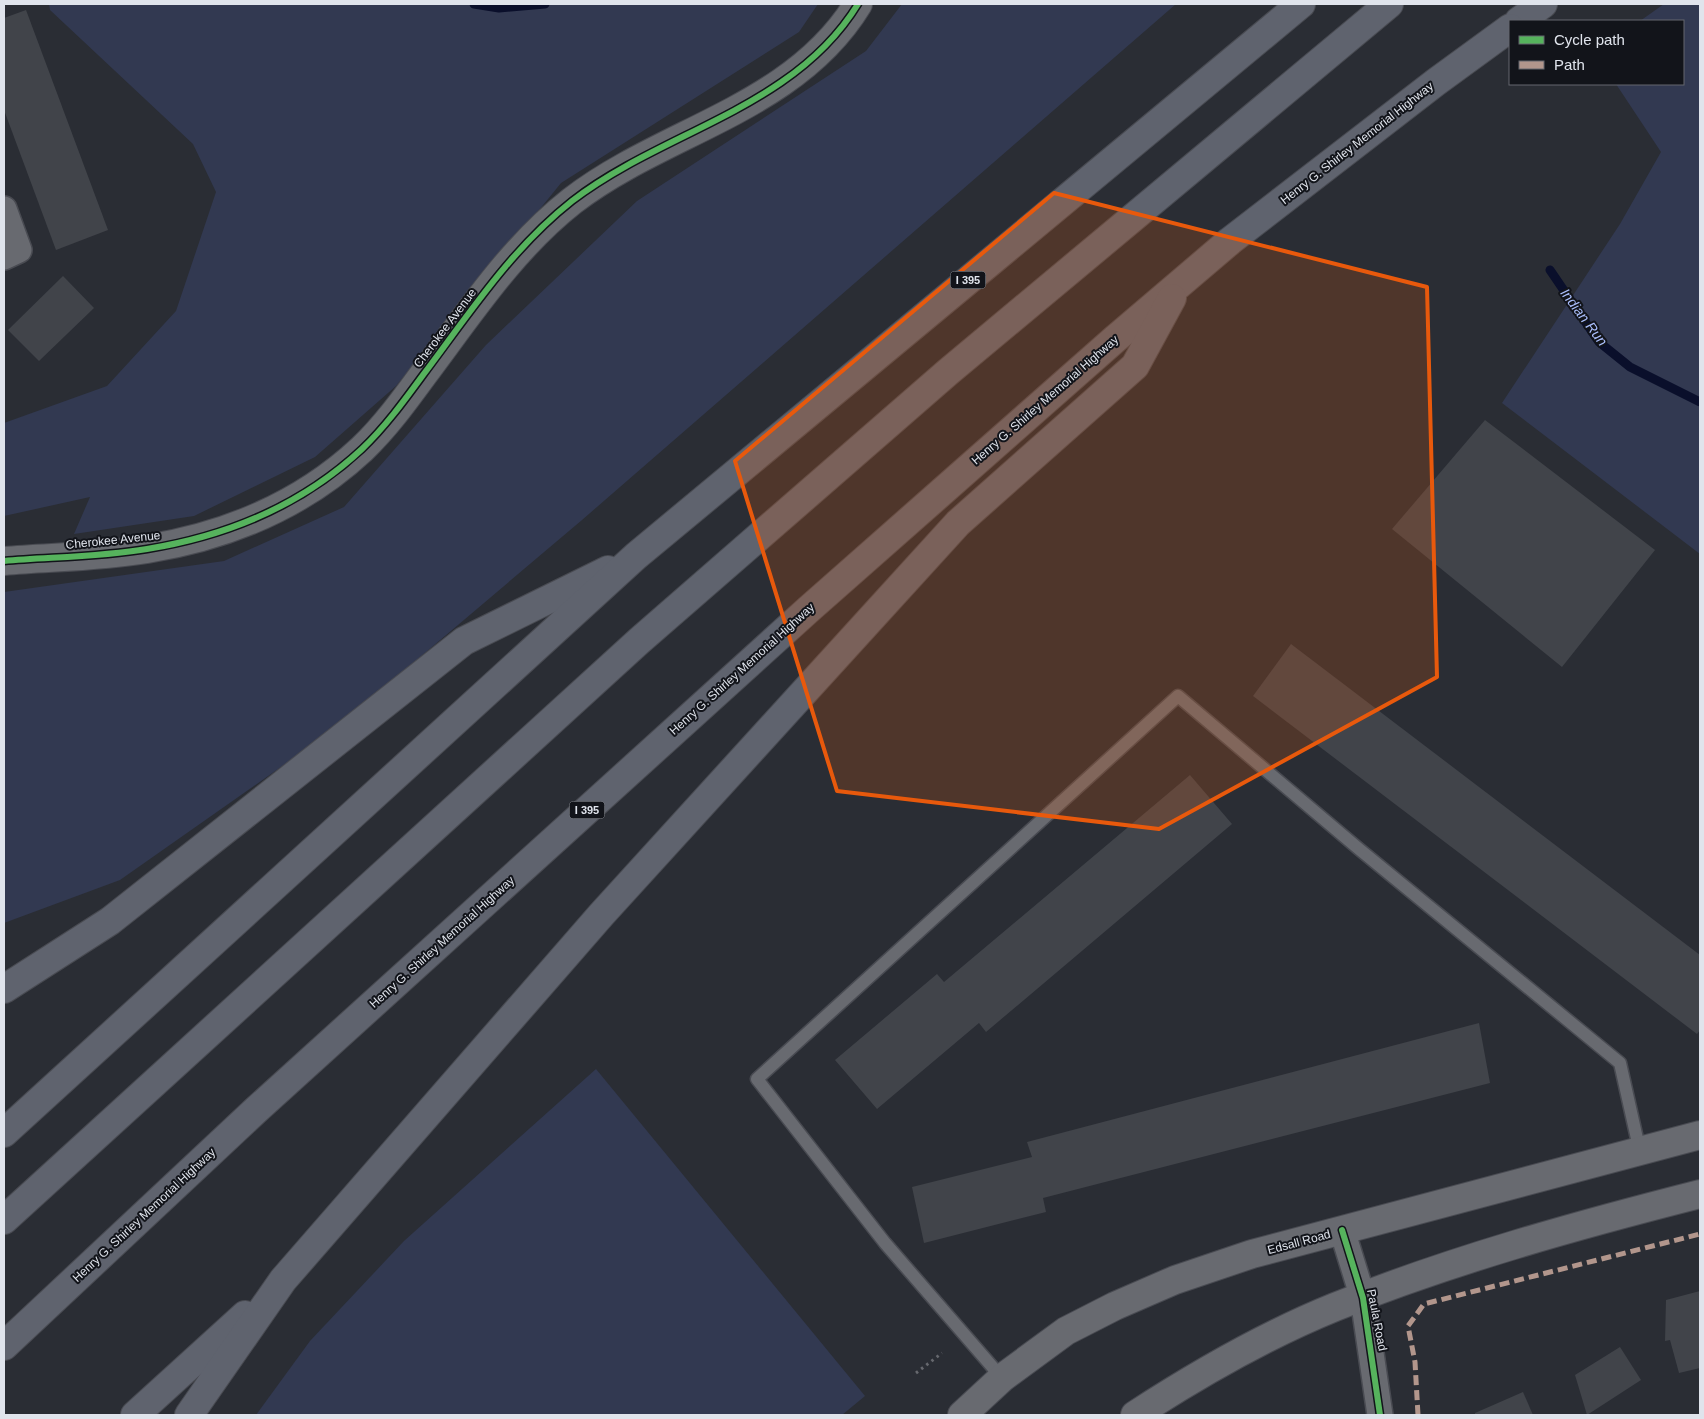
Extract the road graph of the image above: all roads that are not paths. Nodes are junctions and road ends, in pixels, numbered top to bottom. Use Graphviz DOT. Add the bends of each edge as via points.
graph roads {
  1 [pos="858,4"];
  2 [pos="1301,4"];
  3 [pos="1388,4"];
  4 [pos="1543,4"];
  5 [pos="1520,20"];
  6 [pos="1509,29"];
  7 [pos="4,210"];
  8 [pos="4,256"];
  9 [pos="1179,285"];
  10 [pos="636,556"];
  11 [pos="4,561"];
  12 [pos="4,989"];
  13 [pos="4,1133"];
  14 [pos="1700,1135"];
  15 [pos="1640,1152"];
  16 [pos="1700,1194"];
  17 [pos="4,1220"];
  18 [pos="1342,1230"];
  19 [pos="283,1280"];
  20 [pos="1362,1298"];
  21 [pos="4,1346"];
  22 [pos="1002,1378"];
  23 [pos="136,1415"];
  24 [pos="188,1415"];
  25 [pos="962,1415"];
  26 [pos="1136,1415"];
  27 [pos="1380,1415"];
  1 -- 11 [label="main road, Cherokee Avenue" via="846,24 799,70 740,108 602,180 544,226 501,271 390,419 362,449 298,496 265,515 195,540 145,550"];
  2 -- 10 [label="highway, I 395"];
  3 -- 17 [label="highway" via="948,372 639,641"];
  4 -- 5 [label="highway"];
  6 -- 9 [label="highway, Henry G. Shirley Memorial Highway / I 395" via="1230,241"];
  7 -- 8 [label="street" via="19,250"];
  9 -- 19 [label="highway" via="1135,366 958,523 595,922"];
  9 -- 21 [label="highway, Henry G. Shirley Memorial Highway / I 395" via="809,608 256,1110"];
  10 -- 12 [label="highway" via="464,641 110,921"];
  10 -- 13 [label="highway, I 395"];
  14 -- 15 [label="main road, Edsall Road"];
  15 -- 18 [label="main road, Edsall Road"];
  15 -- 22 [label="lane" via="1620,1063 1178,696 757,1079 885,1242"];
  16 -- 20 [label="main road" via="1503,1250"];
  18 -- 20 [label="street, Paula Road"];
  18 -- 22 [label="main road, Edsall Road" via="1252,1254 1166,1284 1066,1331"];
  19 -- 23 [label="highway"];
  19 -- 24 [label="highway"];
  20 -- 26 [label="main road" via="1335,1307 1258,1344"];
  20 -- 27 [label="street, Paula Road"];
  22 -- 25 [label="main road, Edsall Road"];
}
